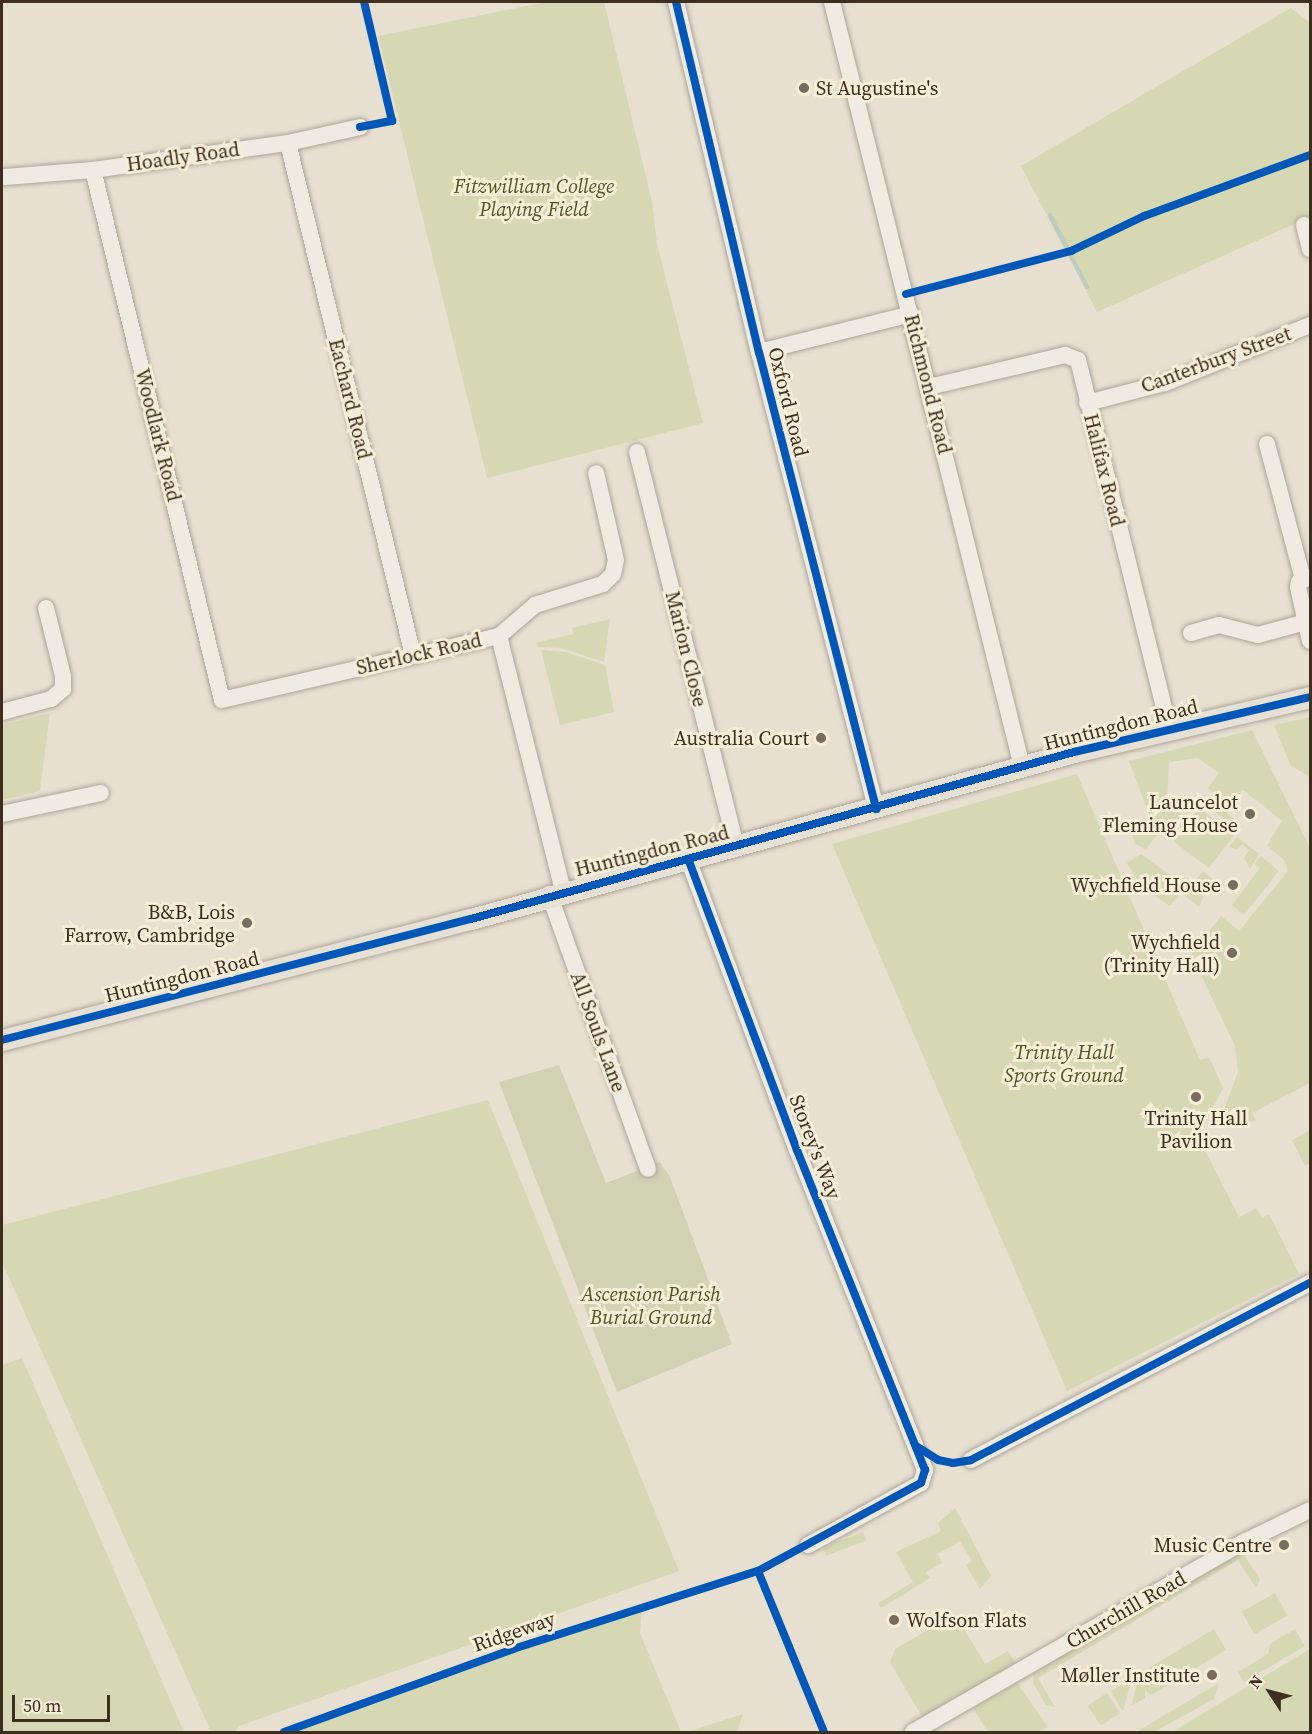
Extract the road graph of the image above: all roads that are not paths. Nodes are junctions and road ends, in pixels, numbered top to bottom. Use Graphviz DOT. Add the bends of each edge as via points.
graph roads {
  1 [pos="676,2"];
  2 [pos="832,2"];
  3 [pos="360,127"];
  4 [pos="288,143"];
  5 [pos="93,170"];
  6 [pos="5,177"];
  7 [pos="1304,225"];
  8 [pos="1311,249"];
  9 [pos="911,314"];
  10 [pos="1311,325"];
  11 [pos="759,352"];
  12 [pos="928,387"];
  13 [pos="1087,403"];
  14 [pos="1267,444"];
  15 [pos="637,452"];
  16 [pos="596,473"];
  17 [pos="1304,581"];
  18 [pos="46,608"];
  19 [pos="1306,622"];
  20 [pos="1191,633"];
  21 [pos="500,636"];
  22 [pos="1311,640"];
  23 [pos="413,655"];
  24 [pos="1311,697"];
  25 [pos="222,700"];
  26 [pos="2,712"];
  27 [pos="1169,729"];
  28 [pos="1022,767"];
  29 [pos="101,793"];
  30 [pos="876,809"];
  31 [pos="2,814"];
  32 [pos="736,847"];
  33 [pos="688,859"];
  34 [pos="556,892"];
  35 [pos="2,1040"];
  36 [pos="648,1168"];
  37 [pos="1311,1283"];
  38 [pos="971,1460"];
  39 [pos="1311,1510"];
  40 [pos="808,1545"];
  41 [pos="913,1732"];
  1 -- 11 [label="street, Oxford Road"];
  2 -- 9 [label="street, Richmond Road"];
  3 -- 4 [label="street, Hoadly Road"];
  4 -- 5 [label="street, Hoadly Road"];
  4 -- 23 [label="street, Eachard Road"];
  5 -- 6 [label="street, Hoadly Road"];
  5 -- 25 [label="street, Woodlark Road"];
  7 -- 8 [label="street"];
  9 -- 11 [label="street"];
  9 -- 12 [label="street, Richmond Road"];
  10 -- 13 [label="street, Canterbury Street" via="1166,383"];
  11 -- 30 [label="street, Oxford Road"];
  12 -- 13 [label="street, Halifax Road" via="1065,355 1078,360"];
  12 -- 28 [label="street, Richmond Road"];
  13 -- 27 [label="street, Halifax Road"];
  14 -- 17 [label="street"];
  15 -- 32 [label="street, Marion Close"];
  16 -- 21 [label="street" via="616,560 613,574 603,584 536,605"];
  17 -- 19 [label="street"];
  18 -- 26 [label="street" via="63,689 51,699"];
  19 -- 20 [label="street" via="1258,635 1219,625"];
  19 -- 22 [label="street"];
  21 -- 23 [label="street, Sherlock Road"];
  21 -- 34 [label="street, Sherlock Road"];
  23 -- 25 [label="street, Sherlock Road"];
  24 -- 27 [label="main road, Huntingdon Road"];
  27 -- 28 [label="main road, Huntingdon Road"];
  28 -- 30 [label="main road, Huntingdon Road"];
  29 -- 31 [label="street"];
  30 -- 32 [label="main road, Huntingdon Road"];
  32 -- 33 [label="main road, Huntingdon Road"];
  33 -- 34 [label="main road, Huntingdon Road"];
  33 -- 40 [label="street, Storey's Way" via="797,1150 925,1470 921,1484"];
  34 -- 35 [label="main road, Huntingdon Road" via="448,924"];
  34 -- 36 [label="street, All Souls Lane"];
  37 -- 38 [label="street"];
  39 -- 41 [label="street, Churchill Road" via="1244,1542"];
}
